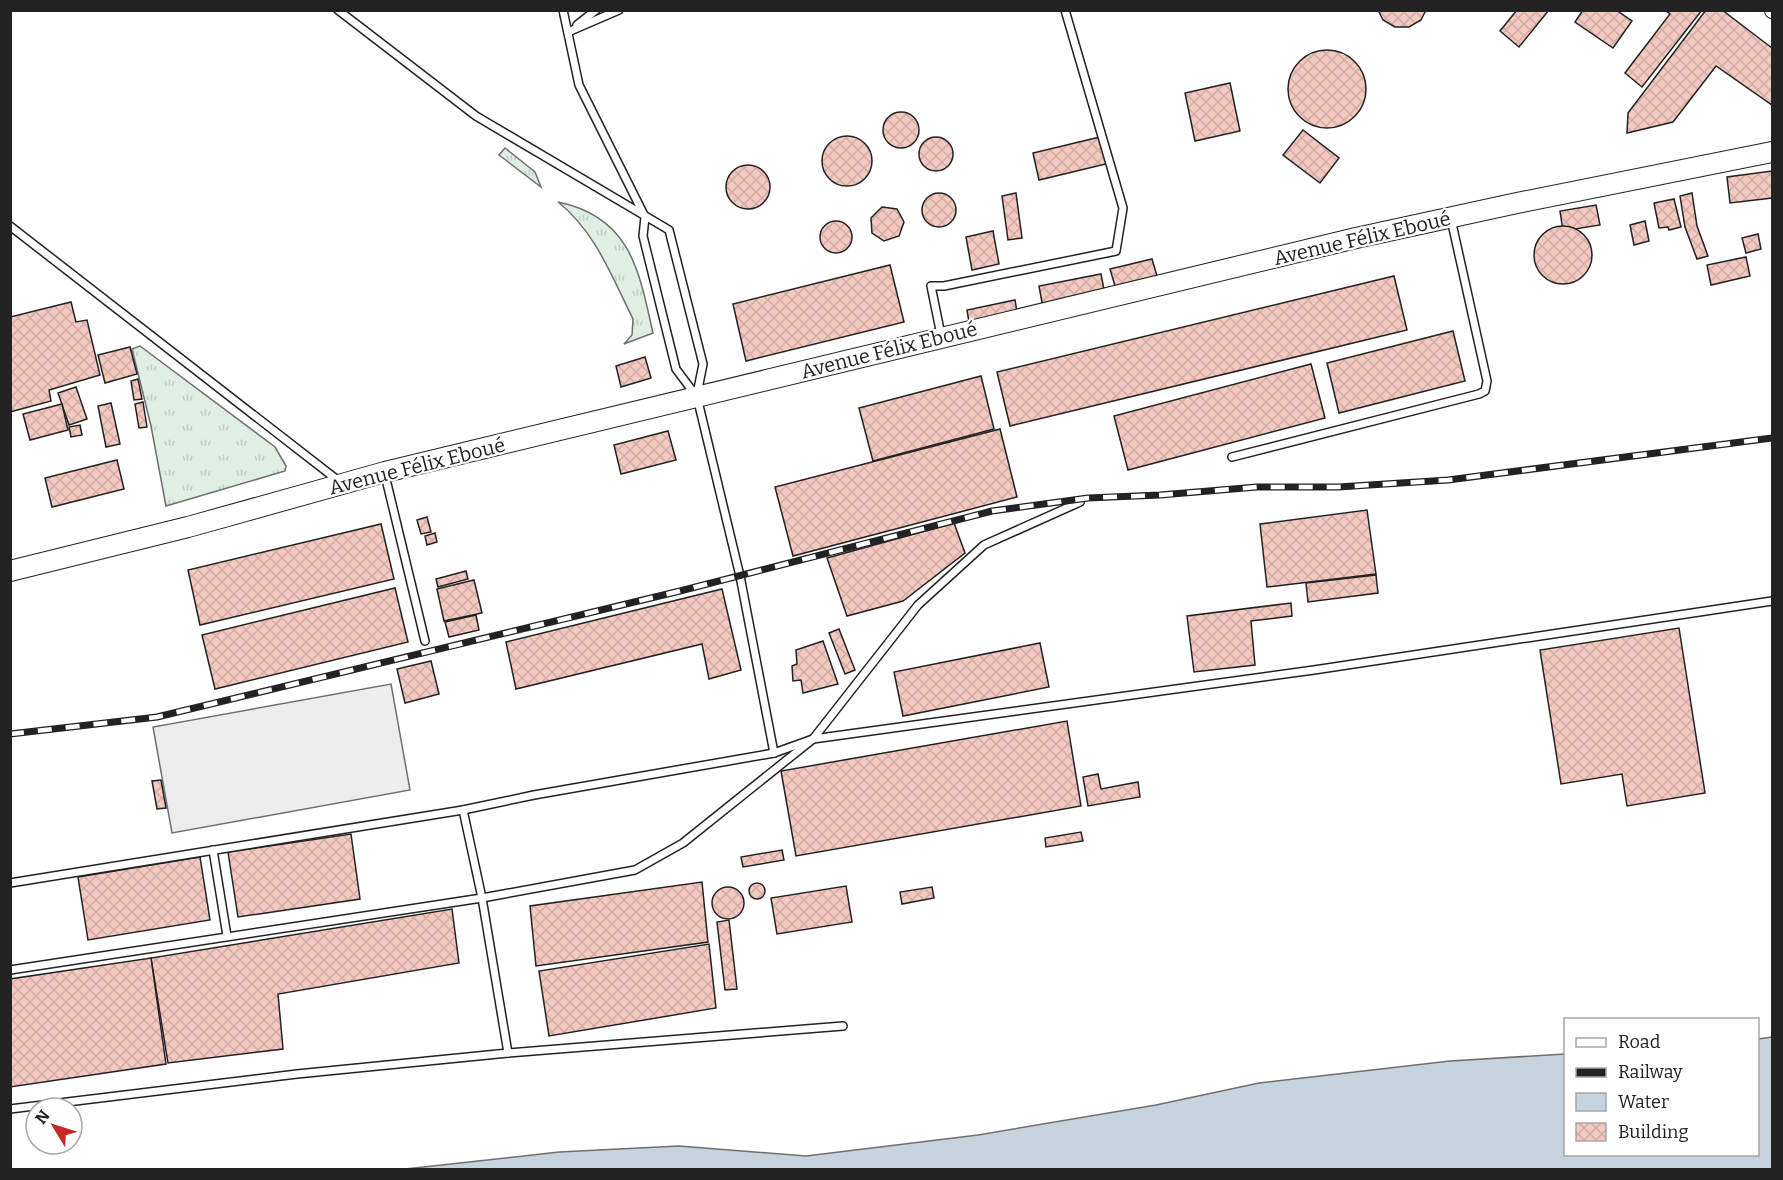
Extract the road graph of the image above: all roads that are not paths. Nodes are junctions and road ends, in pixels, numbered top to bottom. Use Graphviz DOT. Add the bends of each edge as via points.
graph roads {
  1 [pos="338,10"];
  2 [pos="563,10"];
  3 [pos="596,10"];
  4 [pos="619,10"];
  5 [pos="1065,10"];
  6 [pos="568,32"];
  7 [pos="1773,152"];
  8 [pos="645,217"];
  9 [pos="1451,217"];
  10 [pos="10,226"];
  11 [pos="941,338"];
  12 [pos="697,397"];
  13 [pos="1232,457"];
  14 [pos="385,472"];
  15 [pos="344,484"];
  16 [pos="1080,502"];
  17 [pos="10,571"];
  18 [pos="1773,601"];
  19 [pos="425,641"];
  20 [pos="813,739"];
  21 [pos="774,753"];
  22 [pos="463,810"];
  23 [pos="213,850"];
  24 [pos="10,883"];
  25 [pos="482,898"];
  26 [pos="227,936"];
  27 [pos="10,970"];
  28 [pos="843,1026"];
  29 [pos="508,1053"];
  30 [pos="10,1109"];
  1 -- 8 [label="lane" via="476,116"];
  2 -- 6 [label="lane"];
  3 -- 6 [label="lane"];
  4 -- 6 [label="lane"];
  5 -- 11 [label="lane" via="1123,208 1116,251 931,286"];
  6 -- 8 [label="lane" via="579,85"];
  7 -- 9 [label="street, Avenue Félix Eboué"];
  8 -- 12 [label="lane" via="643,236 676,369"];
  8 -- 12 [label="lane" via="669,230 704,364"];
  9 -- 11 [label="street, Avenue Félix Eboué"];
  9 -- 13 [label="lane" via="1485,391"];
  10 -- 15 [label="lane"];
  11 -- 12 [label="street, Avenue Félix Eboué"];
  12 -- 14 [label="street, Avenue Félix Eboué"];
  12 -- 21 [label="lane" via="740,576"];
  14 -- 15 [label="street, Avenue Félix Eboué"];
  14 -- 19 [label="lane"];
  15 -- 17 [label="street, Avenue Félix Eboué"];
  16 -- 20 [label="lane" via="984,545 918,605"];
  18 -- 20 [label="lane"];
  20 -- 21 [label="lane"];
  20 -- 25 [label="lane" via="683,843 635,870"];
  21 -- 22 [label="lane"];
  22 -- 23 [label="lane"];
  22 -- 25 [label="lane"];
  23 -- 24 [label="lane"];
  23 -- 26 [label="lane"];
  25 -- 26 [label="lane"];
  25 -- 29 [label="lane"];
  26 -- 27 [label="lane"];
  28 -- 29 [label="lane"];
  29 -- 30 [label="lane"];
}
